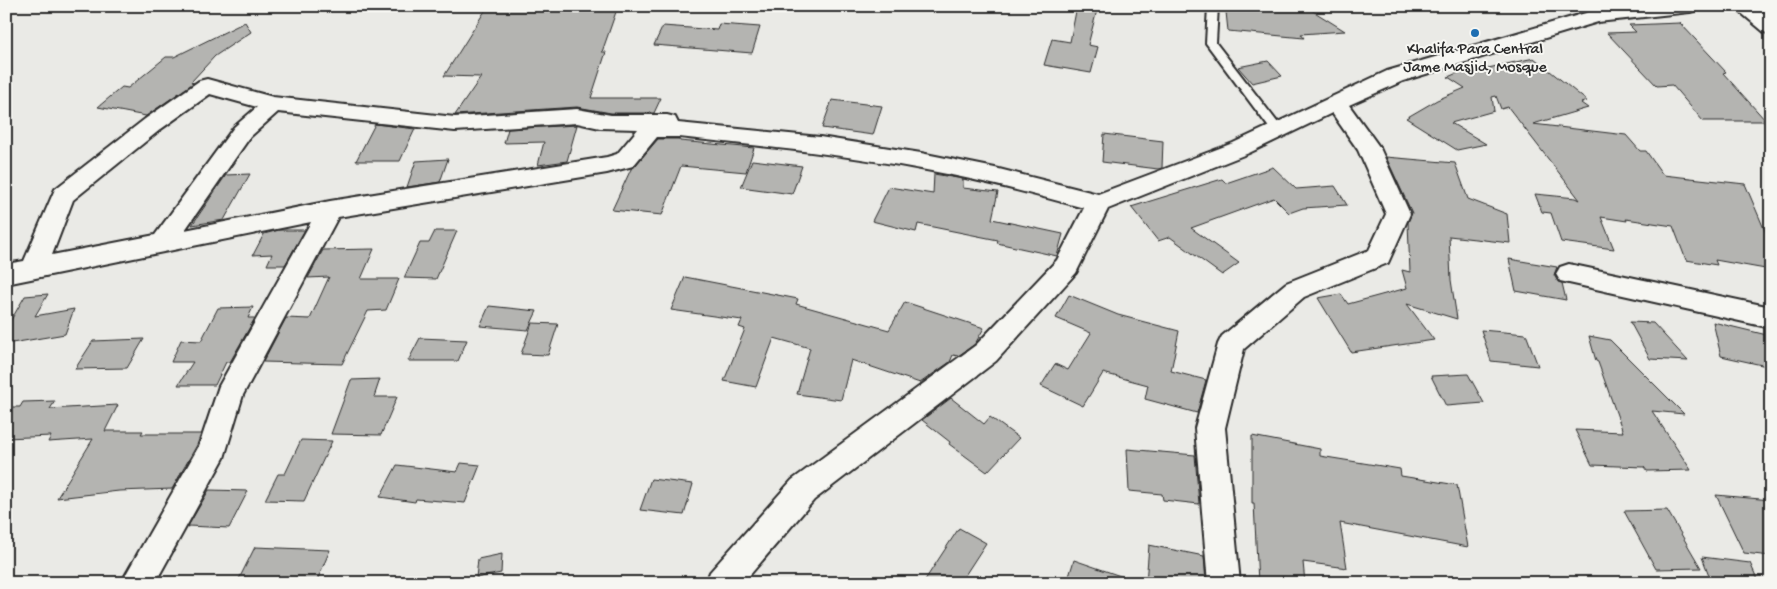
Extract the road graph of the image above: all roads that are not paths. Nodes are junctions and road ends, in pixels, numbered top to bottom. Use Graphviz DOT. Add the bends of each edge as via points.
graph roads {
  1 [pos="1213,6"];
  2 [pos="1690,6"];
  3 [pos="1743,6"];
  4 [pos="1771,28"];
  5 [pos="1336,102"];
  6 [pos="273,104"];
  7 [pos="679,130"];
  8 [pos="1277,130"];
  9 [pos="1100,203"];
  10 [pos="330,210"];
  11 [pos="163,243"];
  12 [pos="34,268"];
  13 [pos="6,274"];
  14 [pos="1569,274"];
  15 [pos="1771,318"];
  16 [pos="137,583"];
  17 [pos="722,583"];
  18 [pos="1224,583"];
  1 -- 8 [label="lane" via="1211,43"];
  2 -- 5 [label="street" via="1596,16 1395,76"];
  3 -- 4 [label="street"];
  5 -- 8 [label="street"];
  5 -- 18 [label="street" via="1369,148 1398,214 1379,256 1294,290 1232,344 1210,428"];
  6 -- 7 [label="street" via="455,124 576,116 616,124 679,123"];
  6 -- 11 [label="street" via="242,132"];
  6 -- 12 [label="street" via="207,86 153,124 64,195"];
  7 -- 9 [label="street" via="820,145 921,161"];
  7 -- 10 [label="street" via="651,130 625,160 607,165"];
  8 -- 9 [label="street" via="1241,148"];
  9 -- 17 [label="street" via="1067,266 986,353 803,490"];
  10 -- 11 [label="street"];
  10 -- 16 [label="street" via="229,394 213,449"];
  11 -- 12 [label="street"];
  12 -- 13 [label="street"];
  14 -- 15 [label="street"];
}
